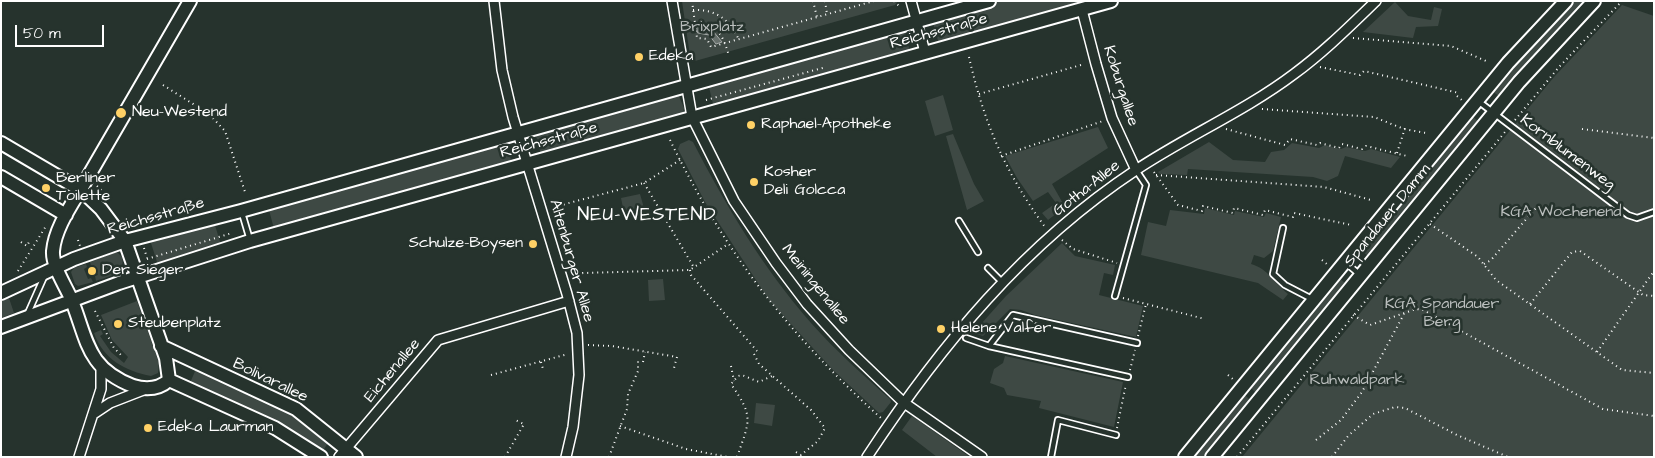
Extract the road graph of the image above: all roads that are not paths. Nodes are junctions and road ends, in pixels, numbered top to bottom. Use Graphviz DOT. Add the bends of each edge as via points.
graph roads {
  1 [pos="190,1"];
  2 [pos="494,1"];
  3 [pos="672,1"];
  4 [pos="911,1"];
  5 [pos="989,1"];
  6 [pos="1111,1"];
  7 [pos="1376,1"];
  8 [pos="1566,1"];
  9 [pos="1594,1"];
  10 [pos="1082,10"];
  11 [pos="917,22"];
  12 [pos="925,52"];
  13 [pos="686,86"];
  14 [pos="1477,100"];
  15 [pos="1493,113"];
  16 [pos="692,117"];
  17 [pos="518,133"];
  18 [pos="1,143"];
  19 [pos="528,163"];
  20 [pos="1136,170"];
  21 [pos="1,177"];
  22 [pos="81,190"];
  23 [pos="241,211"];
  24 [pos="1654,212"];
  25 [pos="66,215"];
  26 [pos="959,221"];
  27 [pos="1283,228"];
  28 [pos="125,241"];
  29 [pos="250,241"];
  30 [pos="978,252"];
  31 [pos="1345,262"];
  32 [pos="988,268"];
  33 [pos="51,270"];
  34 [pos="1361,275"];
  35 [pos="138,278"];
  36 [pos="1002,282"];
  37 [pos="1,293"];
  38 [pos="1115,296"];
  39 [pos="72,300"];
  40 [pos="1314,300"];
  41 [pos="570,301"];
  42 [pos="27,317"];
  43 [pos="1,327"];
  44 [pos="966,338"];
  45 [pos="1137,342"];
  46 [pos="161,346"];
  47 [pos="989,346"];
  48 [pos="101,368"];
  49 [pos="1128,377"];
  50 [pos="169,380"];
  51 [pos="147,389"];
  52 [pos="903,402"];
  53 [pos="92,415"];
  54 [pos="1116,434"];
  55 [pos="347,454"];
  56 [pos="79,457"];
  57 [pos="321,457"];
  58 [pos="566,457"];
  59 [pos="866,457"];
  60 [pos="982,457"];
  61 [pos="1051,457"];
  62 [pos="1185,457"];
  63 [pos="1212,457"];
  1 -- 22 [label="main road"];
  2 -- 17 [label="street, Altenburger Allee" via="502,70"];
  3 -- 13 [label="street"];
  4 -- 11 [label="street"];
  5 -- 11 [label="main road, Reichsstraße"];
  6 -- 10 [label="main road, Reichsstraße"];
  7 -- 20 [label="street, Gotha-Allee" via="1293,75"];
  8 -- 14 [label="main road, Spandauer Damm"];
  9 -- 15 [label="main road, Spandauer Damm"];
  10 -- 12 [label="main road, Reichsstraße"];
  10 -- 20 [label="street, Koburgallee" via="1112,118"];
  11 -- 12 [label="street"];
  11 -- 13 [label="main road, Reichsstraße"];
  12 -- 16 [label="main road, Reichsstraße"];
  13 -- 16 [label="street, Meiningenallee"];
  13 -- 17 [label="main road, Reichsstraße"];
  14 -- 15 [label="lane, Kornblumenweg"];
  14 -- 31 [label="main road, Spandauer Damm"];
  15 -- 24 [label="lane, Kornblumenweg" via="1628,215 1637,218"];
  15 -- 34 [label="main road, Spandauer Damm"];
  16 -- 19 [label="main road, Reichsstraße"];
  16 -- 52 [label="street, Meiningenallee" via="734,201 776,263 813,311"];
  17 -- 19 [label="street, Altenburger Allee"];
  17 -- 23 [label="main road, Reichsstraße"];
  18 -- 22 [label="main road"];
  19 -- 29 [label="main road, Reichsstraße"];
  19 -- 41 [label="street, Altenburger Allee"];
  20 -- 36 [label="street, Gotha-Allee" via="1089,204"];
  20 -- 38 [label="lane" via="1146,186"];
  21 -- 25 [label="main road"];
  22 -- 25 [label="main road"];
  22 -- 28 [label="main road" via="103,211"];
  23 -- 28 [label="main road, Reichsstraße"];
  23 -- 29 [label="lane"];
  25 -- 33 [label="main road" via="53,251"];
  26 -- 30 [label="lane"];
  27 -- 40 [label="lane" via="1273,274"];
  28 -- 33 [label="main road, Reichsstraße"];
  28 -- 35 [label="main road"];
  29 -- 35 [label="main road, Reichsstraße"];
  31 -- 34 [label="lane"];
  31 -- 40 [label="main road, Spandauer Damm"];
  32 -- 36 [label="lane"];
  33 -- 37 [label="main road, Reichsstraße"];
  33 -- 39 [label="main road"];
  33 -- 42 [label="lane"];
  34 -- 63 [label="main road, Spandauer Damm"];
  35 -- 39 [label="main road, Reichsstraße"];
  35 -- 46 [label="main road"];
  36 -- 52 [label="street, Gotha-Allee" via="964,324"];
  39 -- 42 [label="main road, Reichsstraße"];
  39 -- 48 [label="main road" via="88,347"];
  40 -- 62 [label="main road, Spandauer Damm"];
  41 -- 55 [label="street, Eichenallee" via="438,340"];
  41 -- 58 [label="street, Altenburger Allee" via="579,375"];
  42 -- 43 [label="main road, Reichsstraße"];
  44 -- 47 [label="lane"];
  45 -- 47 [label="lane" via="1013,315"];
  46 -- 50 [label="main road"];
  46 -- 55 [label="main road, Bolivarallee" via="296,409"];
  47 -- 49 [label="lane"];
  48 -- 51 [label="main road" via="124,382"];
  48 -- 53 [label="street" via="101,389"];
  50 -- 51 [label="main road"];
  50 -- 57 [label="main road" via="275,428"];
  51 -- 53 [label="street" via="110,403"];
  52 -- 59 [label="street, Gotha-Allee"];
  52 -- 60 [label="street, Meiningenallee"];
  53 -- 56 [label="street"];
  54 -- 61 [label="lane" via="1058,420"];
}
